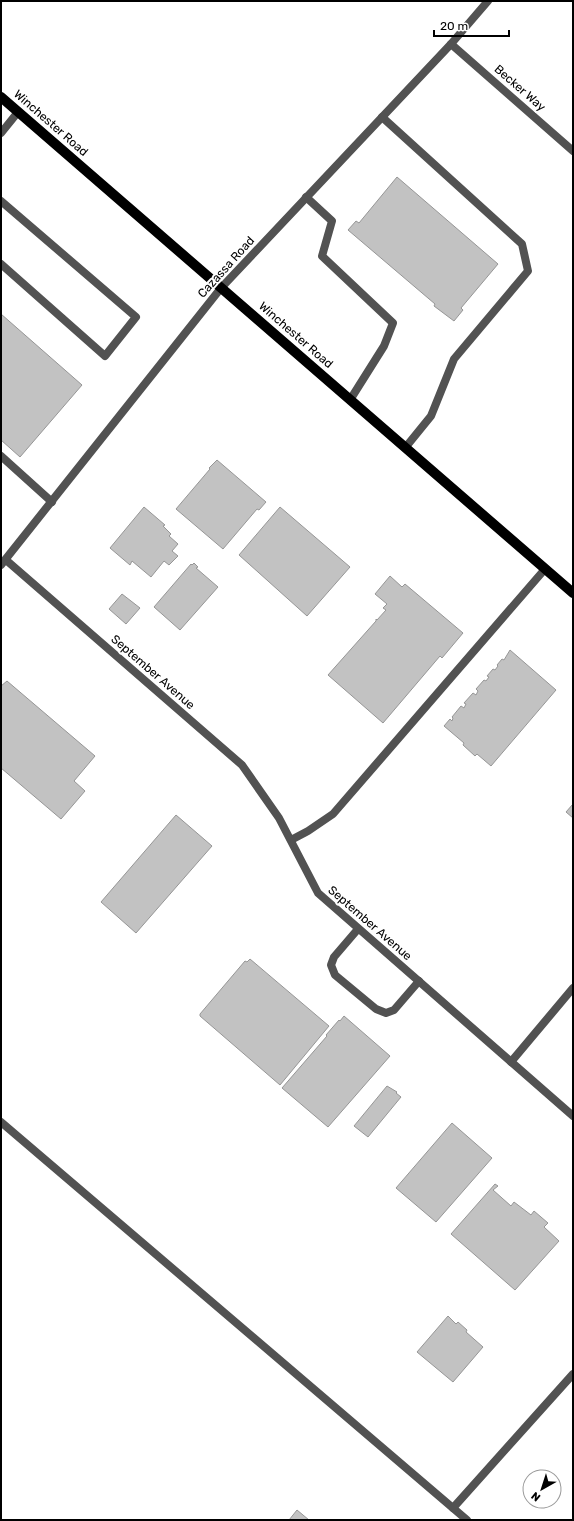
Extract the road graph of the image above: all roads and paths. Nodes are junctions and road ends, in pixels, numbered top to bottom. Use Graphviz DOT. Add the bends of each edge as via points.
graph roads {
  1 [pos="488,1"];
  2 [pos="451,44"];
  3 [pos="1,97"];
  4 [pos="18,112"];
  5 [pos="382,117"];
  6 [pos="1,132"];
  7 [pos="573,151"];
  8 [pos="306,198"];
  9 [pos="1,201"];
  10 [pos="1,264"];
  11 [pos="221,288"];
  12 [pos="350,400"];
  13 [pos="405,448"];
  14 [pos="1,456"];
  15 [pos="52,502"];
  16 [pos="4,563"];
  17 [pos="545,569"];
  18 [pos="573,593"];
  19 [pos="291,840"];
  20 [pos="358,928"];
  21 [pos="419,981"];
  22 [pos="573,988"];
  23 [pos="511,1062"];
  24 [pos="573,1116"];
  25 [pos="1,1122"];
  26 [pos="573,1374"];
  27 [pos="453,1508"];
  28 [pos="467,1520"];
  1 -- 2 [label="street, Cazassa Road"];
  2 -- 5 [label="street, Cazassa Road"];
  2 -- 7 [label="street, Becker Way"];
  3 -- 4 [label="main road, Winchester Road"];
  4 -- 6 [label="street"];
  4 -- 11 [label="main road, Winchester Road"];
  5 -- 8 [label="street, Cazassa Road"];
  5 -- 13 [label="street" via="522,244 528,270 454,359 431,416"];
  8 -- 11 [label="street, Cazassa Road"];
  8 -- 12 [label="street" via="332,221 322,256 393,322 384,346"];
  9 -- 10 [label="street" via="136,317 105,356"];
  11 -- 12 [label="main road, Winchester Road"];
  11 -- 15 [label="street, Cazassa Road"];
  12 -- 13 [label="main road, Winchester Road"];
  13 -- 17 [label="main road, Winchester Road"];
  14 -- 15 [label="street"];
  15 -- 16 [label="street, Cazassa Road"];
  16 -- 19 [label="street, September Avenue" via="242,765"];
  17 -- 18 [label="main road, Winchester Road"];
  17 -- 19 [label="street" via="333,814"];
  19 -- 20 [label="street, September Avenue" via="318,893"];
  20 -- 21 [label="street, September Avenue"];
  20 -- 21 [label="street" via="334,957 331,966 335,975 376,1009 386,1013 394,1010"];
  21 -- 23 [label="street, September Avenue"];
  22 -- 23 [label="street"];
  23 -- 24 [label="street, September Avenue"];
  25 -- 27 [label="street"];
  26 -- 27 [label="street"];
  27 -- 28 [label="street"];
}
